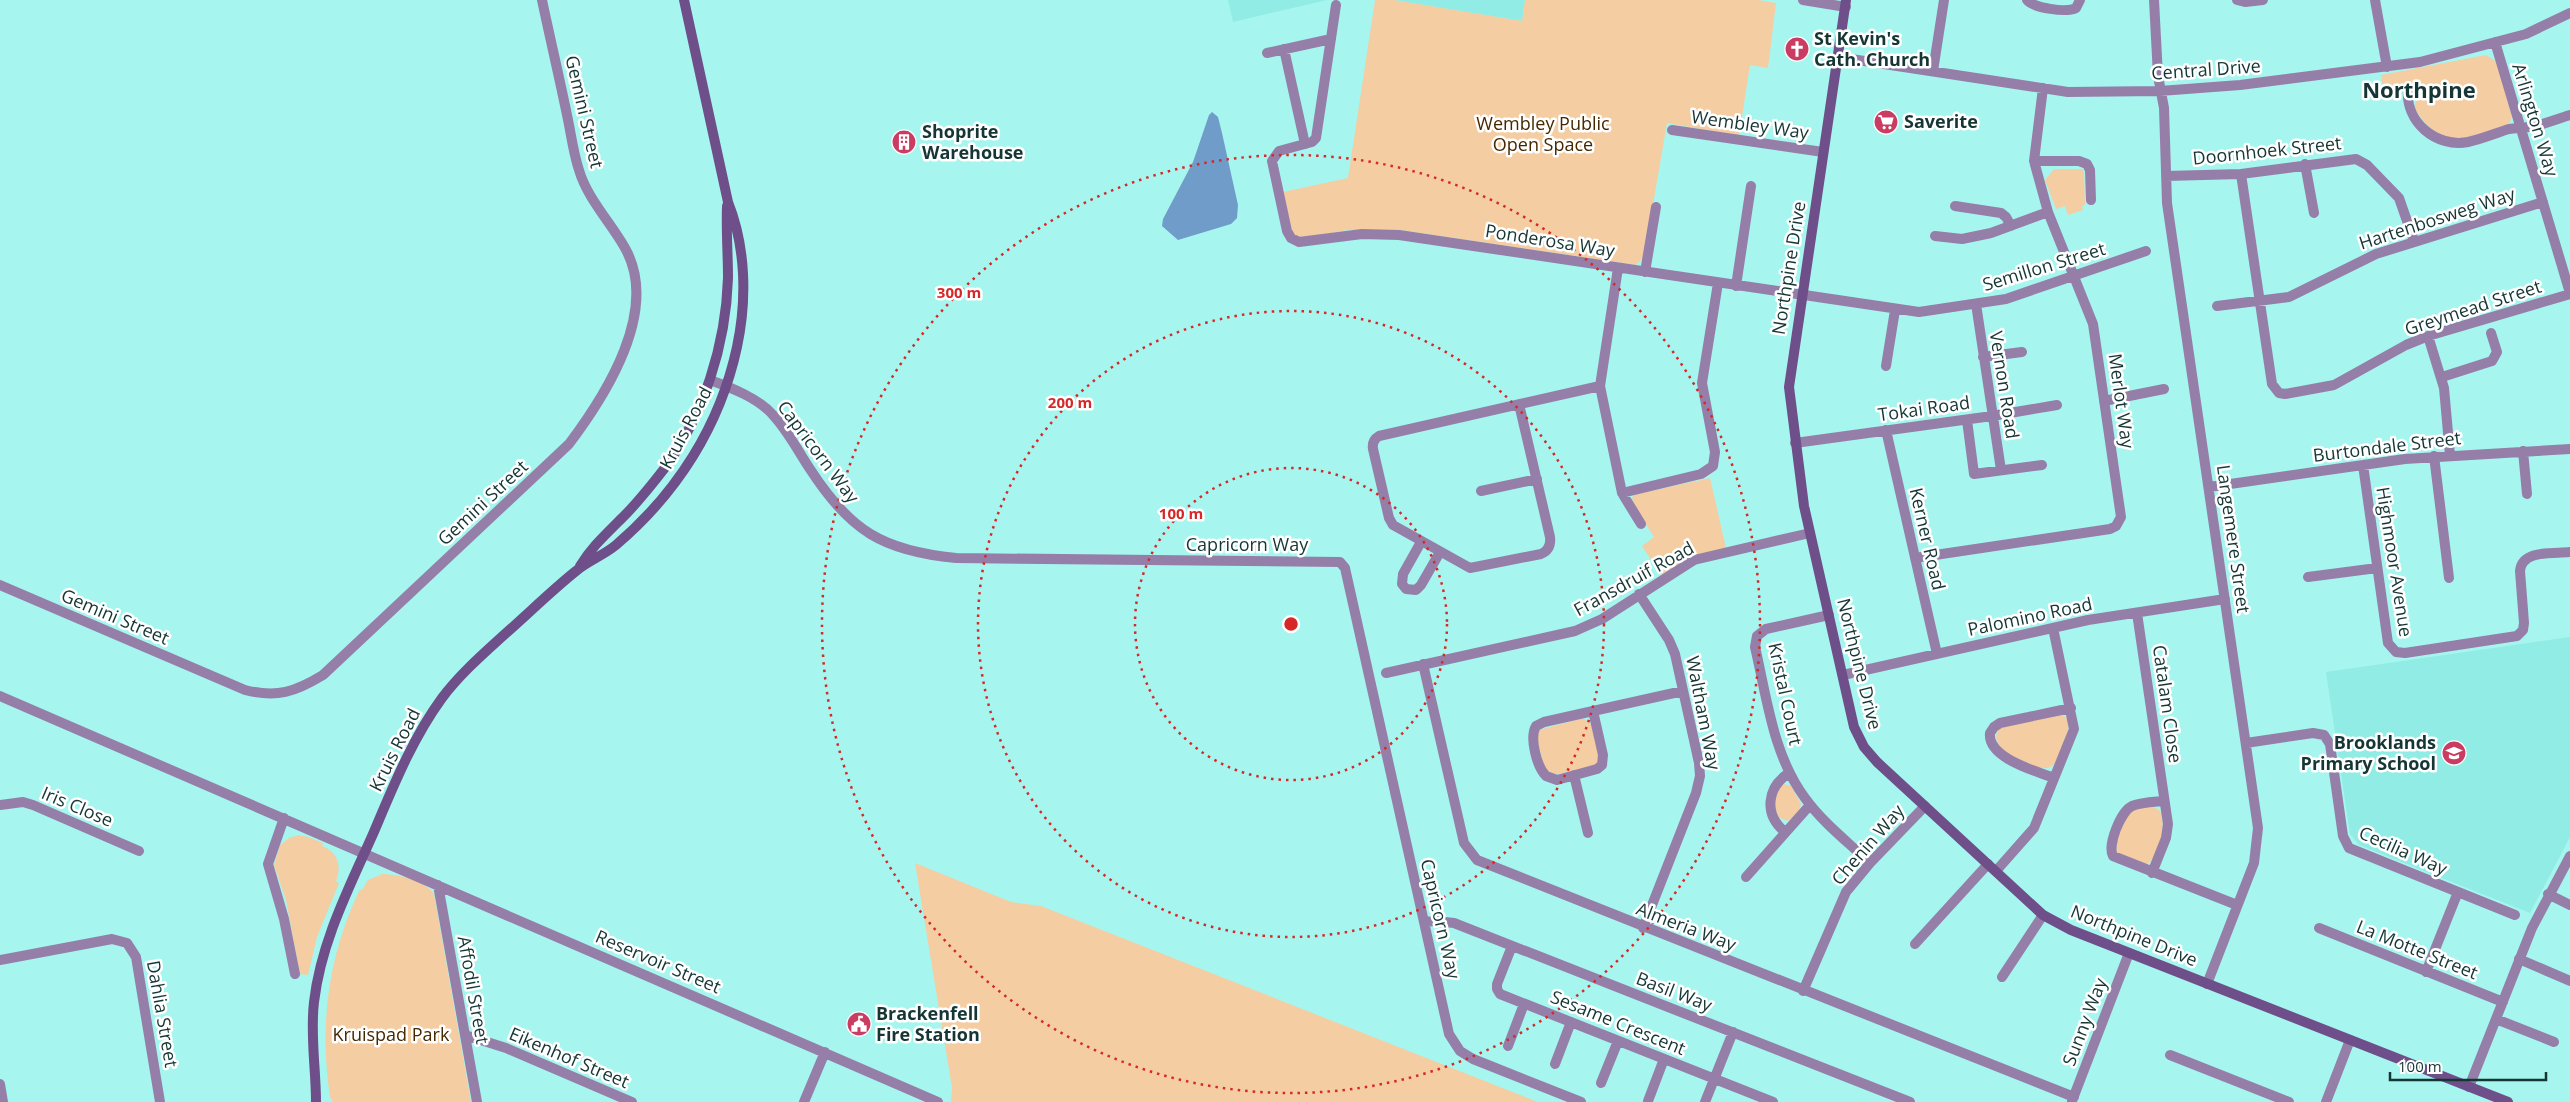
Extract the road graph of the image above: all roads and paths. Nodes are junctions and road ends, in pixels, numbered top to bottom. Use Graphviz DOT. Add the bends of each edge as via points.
graph roads {
  1 [pos="542,0"];
  2 [pos="684,0"];
  3 [pos="1803,0"];
  4 [pos="1944,0"];
  5 [pos="2027,0"];
  6 [pos="2080,0"];
  7 [pos="2154,0"];
  8 [pos="2237,0"];
  9 [pos="2263,0"];
  10 [pos="2374,0"];
  11 [pos="1846,3"];
  12 [pos="1336,5"];
  13 [pos="2570,13"];
  14 [pos="1331,40"];
  15 [pos="2495,42"];
  16 [pos="1284,49"];
  17 [pos="1267,53"];
  18 [pos="1838,57"];
  19 [pos="2387,68"];
  20 [pos="1933,71"];
  21 [pos="2043,88"];
  22 [pos="2408,89"];
  23 [pos="2160,91"];
  24 [pos="2570,116"];
  25 [pos="2521,128"];
  26 [pos="1672,130"];
  27 [pos="1305,144"];
  28 [pos="1823,152"];
  29 [pos="2034,161"];
  30 [pos="2306,164"];
  31 [pos="2241,174"];
  32 [pos="2166,176"];
  33 [pos="1751,186"];
  34 [pos="2091,200"];
  35 [pos="728,202"];
  36 [pos="2543,202"];
  37 [pos="1955,206"];
  38 [pos="1656,207"];
  39 [pos="2048,212"];
  40 [pos="2314,213"];
  41 [pos="2011,226"];
  42 [pos="1935,236"];
  43 [pos="2414,241"];
  44 [pos="2146,251"];
  45 [pos="1618,268"];
  46 [pos="1645,272"];
  47 [pos="2072,276"];
  48 [pos="1718,283"];
  49 [pos="1736,286"];
  50 [pos="2570,294"];
  51 [pos="1801,296"];
  52 [pos="2259,301"];
  53 [pos="1976,304"];
  54 [pos="2217,306"];
  55 [pos="1895,310"];
  56 [pos="2492,333"];
  57 [pos="2428,336"];
  58 [pos="2022,352"];
  59 [pos="1983,357"];
  60 [pos="1886,366"];
  61 [pos="2442,377"];
  62 [pos="710,380"];
  63 [pos="1600,386"];
  64 [pos="727,387"];
  65 [pos="2164,389"];
  66 [pos="2104,401"];
  67 [pos="1520,404"];
  68 [pos="2057,405"];
  69 [pos="1992,416"];
  70 [pos="1967,420"];
  71 [pos="1886,430"];
  72 [pos="1795,443"];
  73 [pos="2570,449"];
  74 [pos="2523,451"];
  75 [pos="2450,455"];
  76 [pos="2434,456"];
  77 [pos="2042,465"];
  78 [pos="2363,465"];
  79 [pos="2002,470"];
  80 [pos="1537,479"];
  81 [pos="2209,487"];
  82 [pos="1481,491"];
  83 [pos="1622,493"];
  84 [pos="2527,494"];
  85 [pos="1641,524"];
  86 [pos="1810,533"];
  87 [pos="1421,542"];
  88 [pos="1440,552"];
  89 [pos="2570,552"];
  90 [pos="1915,558"];
  91 [pos="2377,568"];
  92 [pos="578,569"];
  93 [pos="2308,577"];
  94 [pos="2449,578"];
  95 [pos="0,585"];
  96 [pos="1639,594"];
  97 [pos="2225,599"];
  98 [pos="2137,613"];
  99 [pos="1829,615"];
  100 [pos="2053,628"];
  101 [pos="1937,654"];
  102 [pos="1423,664"];
  103 [pos="1386,673"];
  104 [pos="1843,675"];
  105 [pos="1683,691"];
  106 [pos="0,696"];
  107 [pos="2071,708"];
  108 [pos="1593,711"];
  109 [pos="2246,743"];
  110 [pos="1789,773"];
  111 [pos="1574,775"];
  112 [pos="2054,778"];
  113 [pos="2164,801"];
  114 [pos="0,805"];
  115 [pos="1810,805"];
  116 [pos="1925,806"];
  117 [pos="284,818"];
  118 [pos="1785,832"];
  119 [pos="1588,833"];
  120 [pos="140,851"];
  121 [pos="364,853"];
  122 [pos="2570,856"];
  123 [pos="1870,863"];
  124 [pos="1992,868"];
  125 [pos="2152,873"];
  126 [pos="1746,877"];
  127 [pos="438,884"];
  128 [pos="2458,892"];
  129 [pos="2548,894"];
  130 [pos="2237,905"];
  131 [pos="2570,905"];
  132 [pos="2044,915"];
  133 [pos="2515,915"];
  134 [pos="1424,922"];
  135 [pos="1643,928"];
  136 [pos="2319,928"];
  137 [pos="1915,944"];
  138 [pos="1512,946"];
  139 [pos="2129,953"];
  140 [pos="2520,959"];
  141 [pos="0,960"];
  142 [pos="2426,972"];
  143 [pos="295,974"];
  144 [pos="2002,977"];
  145 [pos="2570,981"];
  146 [pos="2207,984"];
  147 [pos="1803,991"];
  148 [pos="2503,1002"];
  149 [pos="1524,1004"];
  150 [pos="2496,1018"];
  151 [pos="1570,1022"];
  152 [pos="1733,1032"];
  153 [pos="465,1035"];
  154 [pos="2350,1040"];
  155 [pos="1618,1041"];
  156 [pos="2554,1042"];
  157 [pos="1508,1046"];
  158 [pos="826,1052"];
  159 [pos="2170,1055"];
  160 [pos="1664,1059"];
  161 [pos="1555,1064"];
  162 [pos="1714,1079"];
  163 [pos="1601,1083"];
  164 [pos="0,1084"];
  165 [pos="316,1084"];
  166 [pos="2469,1086"];
  167 [pos="2073,1099"];
  168 [pos="1648,1101"];
  169 [pos="1767,1101"];
  170 [pos="3,1102"];
  171 [pos="160,1102"];
  172 [pos="316,1102"];
  173 [pos="322,1102"];
  174 [pos="476,1102"];
  175 [pos="632,1102"];
  176 [pos="804,1102"];
  177 [pos="938,1102"];
  178 [pos="1581,1102"];
  179 [pos="1705,1102"];
  180 [pos="1910,1102"];
  181 [pos="2289,1102"];
  182 [pos="2326,1102"];
  183 [pos="2508,1102"];
  1 -- 95 [label="street, Gemini Street" via="579,170 625,248 636,280 636,309 616,371 599,403 569,444 323,675 302,688 279,694 244,690"];
  2 -- 35 [label="street, Kruis Road"];
  3 -- 11 [label="street"];
  4 -- 20 [label="street"];
  5 -- 6 [label="street" via="2034,5 2069,10 2076,8"];
  7 -- 23 [label="street, Langemere Street"];
  8 -- 9 [label="street"];
  10 -- 19 [label="street"];
  11 -- 18 [label="street, Northpine Drive"];
  12 -- 14 [label="street"];
  13 -- 15 [label="street, Central Drive" via="2526,34"];
  14 -- 16 [label="street"];
  14 -- 27 [label="street" via="1316,136"];
  15 -- 19 [label="street, Central Drive"];
  15 -- 25 [label="street, Arlington Way"];
  16 -- 17 [label="street"];
  16 -- 27 [label="street"];
  18 -- 20 [label="street, Central Drive"];
  18 -- 28 [label="street, Northpine Drive"];
  19 -- 23 [label="street, Central Drive" via="2240,86"];
  20 -- 21 [label="street, Central Drive"];
  21 -- 23 [label="street, Central Drive" via="2089,93"];
  21 -- 29 [label="street, Merlot Way"];
  22 -- 25 [label="street" via="2408,102 2416,121 2437,138 2468,142"];
  23 -- 32 [label="street, Langemere Street" via="2164,108"];
  24 -- 25 [label="street"];
  25 -- 36 [label="street, Arlington Way"];
  26 -- 28 [label="street, Wembley Way"];
  27 -- 45 [label="street, Ponderosa Way" via="1279,151 1272,161 1287,231 1295,240 1303,242 1362,234 1399,235"];
  28 -- 51 [label="street, Northpine Drive"];
  29 -- 34 [label="street" via="2087,164"];
  29 -- 39 [label="street, Merlot Way"];
  30 -- 31 [label="street, Doornhoek Street"];
  30 -- 40 [label="street"];
  30 -- 43 [label="street, Doornhoek Street" via="2351,158 2364,162 2401,201"];
  31 -- 32 [label="street, Doornhoek Street"];
  31 -- 52 [label="street"];
  32 -- 81 [label="street, Langemere Street" via="2167,203"];
  33 -- 49 [label="street"];
  35 -- 62 [label="street, Kruis Road" via="728,278 724,319"];
  35 -- 64 [label="street, Kruis Road" via="737,225 743,269 742,314"];
  36 -- 43 [label="street, Hartenbosweg Way"];
  36 -- 50 [label="street, Arlington Way"];
  37 -- 41 [label="street" via="2001,213"];
  38 -- 46 [label="street"];
  39 -- 41 [label="street"];
  39 -- 47 [label="street, Merlot Way"];
  41 -- 42 [label="street" via="1962,239"];
  43 -- 52 [label="street, Hartenbosweg Way" via="2358,262 2301,293"];
  44 -- 47 [label="street, Semillon Street"];
  45 -- 46 [label="street, Ponderosa Way"];
  45 -- 63 [label="street"];
  46 -- 48 [label="street, Ponderosa Way"];
  47 -- 53 [label="street, Semillon Street" via="2011,298"];
  47 -- 66 [label="street, Merlot Way" via="2093,324"];
  48 -- 49 [label="street, Ponderosa Way"];
  48 -- 83 [label="street" via="1702,383 1715,452 1713,466 1701,474"];
  49 -- 51 [label="street, Ponderosa Way"];
  50 -- 57 [label="street, Greymead Street"];
  51 -- 55 [label="street, Semillon Street"];
  51 -- 72 [label="street, Northpine Drive" via="1789,387"];
  52 -- 54 [label="street, Hartenbosweg Way"];
  52 -- 57 [label="street, Greymead Street" via="2272,384 2276,391 2285,394 2334,385"];
  53 -- 55 [label="street, Semillon Street" via="1919,312"];
  53 -- 59 [label="street, Vernon Road"];
  55 -- 60 [label="street"];
  56 -- 61 [label="street" via="2497,352 2492,361"];
  57 -- 61 [label="street"];
  58 -- 59 [label="street"];
  59 -- 69 [label="street, Vernon Road"];
  61 -- 75 [label="street"];
  62 -- 64 [label="street"];
  62 -- 92 [label="street, Kruis Road" via="687,430 665,467 638,501 591,547"];
  63 -- 67 [label="street"];
  63 -- 83 [label="street"];
  64 -- 92 [label="street, Kruis Road" via="710,427 674,485 646,518 612,548"];
  64 -- 134 [label="street, Capricorn Way" via="758,402 773,414 826,494 844,515 874,537 895,547 956,558 1340,562 1345,568"];
  65 -- 66 [label="street"];
  66 -- 90 [label="street, Merlot Way" via="2121,513 2116,526"];
  67 -- 80 [label="street"];
  67 -- 87 [label="street" via="1379,436 1374,440 1373,449 1388,518 1397,528"];
  68 -- 69 [label="street, Tokai Road"];
  69 -- 70 [label="street, Tokai Road"];
  69 -- 79 [label="street, Vernon Road"];
  70 -- 71 [label="street, Tokai Road"];
  70 -- 79 [label="street" via="1974,474"];
  71 -- 72 [label="street, Tokai Road"];
  71 -- 90 [label="street, Kerner Road"];
  72 -- 86 [label="street, Northpine Drive"];
  73 -- 74 [label="street, Burtondale Street"];
  74 -- 75 [label="street, Burtondale Street"];
  74 -- 84 [label="street"];
  75 -- 76 [label="street, Burtondale Street"];
  76 -- 78 [label="street, Burtondale Street"];
  76 -- 94 [label="street"];
  77 -- 79 [label="street"];
  78 -- 81 [label="street, Burtondale Street"];
  78 -- 91 [label="street, Highmoor Avenue"];
  80 -- 82 [label="street"];
  80 -- 88 [label="street" via="1550,541 1546,551 1473,569"];
  81 -- 97 [label="street, Langemere Street"];
  83 -- 85 [label="street"];
  86 -- 96 [label="street, Fransdruif Road" via="1694,560"];
  86 -- 99 [label="street, Northpine Drive"];
  87 -- 88 [label="street"];
  87 -- 88 [label="street" via="1403,574 1402,584 1406,589 1416,590 1421,585"];
  89 -- 91 [label="street, Highmoor Avenue" via="2531,556 2522,562 2524,623 2517,636 2405,653 2396,652 2388,643"];
  90 -- 101 [label="street, Kerner Road"];
  91 -- 93 [label="street"];
  92 -- 121 [label="street, Kruis Road" via="466,669 443,697 418,734"];
  96 -- 102 [label="street, Fransdruif Road" via="1602,619 1575,631"];
  96 -- 105 [label="street, Waltham Way" via="1672,646"];
  97 -- 98 [label="street, Palomino Road"];
  97 -- 109 [label="street, Langemere Street"];
  98 -- 100 [label="street, Palomino Road"];
  98 -- 113 [label="street, Catalam Close"];
  99 -- 104 [label="street, Northpine Drive"];
  99 -- 110 [label="street, Kristal Court" via="1766,629 1756,639 1781,755"];
  100 -- 101 [label="street, Palomino Road"];
  100 -- 107 [label="street"];
  101 -- 104 [label="street, Palomino Road"];
  102 -- 103 [label="street, Fransdruif Road"];
  102 -- 135 [label="street, Almeria Way" via="1464,843 1472,856 1487,866"];
  104 -- 116 [label="street, Northpine Drive" via="1854,727 1864,747"];
  105 -- 108 [label="street"];
  105 -- 135 [label="street, Waltham Way" via="1699,763 1699,785"];
  106 -- 117 [label="street"];
  107 -- 112 [label="street" via="2074,728"];
  107 -- 112 [label="street" via="2000,723 1990,733 1992,745 2007,758"];
  108 -- 111 [label="street" via="1603,762 1597,769"];
  108 -- 111 [label="street" via="1544,722 1534,730 1533,738 1543,774 1553,780"];
  109 -- 128 [label="street, Cecilia Way" via="2313,733 2324,735 2330,744 2343,836 2349,848"];
  109 -- 130 [label="street, Langemere Street" via="2259,836 2254,863"];
  110 -- 115 [label="street, Kristal Court"];
  110 -- 118 [label="street, Kristal Court" via="1778,782 1770,799 1773,818"];
  111 -- 119 [label="street"];
  112 -- 124 [label="street" via="2034,828"];
  113 -- 125 [label="street, Catalam Close" via="2167,832"];
  113 -- 125 [label="street" via="2127,809 2110,847 2115,858"];
  114 -- 120 [label="street, Iris Close" via="23,802"];
  115 -- 118 [label="street"];
  115 -- 123 [label="street, Kristal Court"];
  116 -- 123 [label="street, Chenin Way"];
  116 -- 124 [label="street, Northpine Drive"];
  117 -- 121 [label="street"];
  117 -- 143 [label="street" via="268,864"];
  118 -- 126 [label="street"];
  121 -- 127 [label="street, Reservoir Street"];
  121 -- 165 [label="street, Kruis Road" via="334,923 319,974 313,1048"];
  122 -- 129 [label="street"];
  123 -- 147 [label="street, Chenin Way" via="1840,903"];
  124 -- 132 [label="street, Northpine Drive"];
  124 -- 137 [label="street"];
  125 -- 130 [label="street"];
  127 -- 153 [label="street, Affodil Street"];
  127 -- 158 [label="street, Reservoir Street"];
  128 -- 133 [label="street, Cecilia Way"];
  128 -- 142 [label="street, Cecilia Way"];
  129 -- 131 [label="street"];
  129 -- 140 [label="street"];
  130 -- 146 [label="street, Langemere Street"];
  132 -- 139 [label="street, Northpine Drive" via="2071,930"];
  132 -- 144 [label="street"];
  134 -- 138 [label="street, Basil Way" via="1454,923"];
  134 -- 178 [label="street, Capricorn Way" via="1447,1028 1455,1045 1472,1059"];
  135 -- 147 [label="street, Almeria Way"];
  136 -- 142 [label="street, La Motte Street"];
  138 -- 149 [label="street, Sesame Crescent" via="1497,989 1500,994"];
  138 -- 152 [label="street, Basil Way"];
  139 -- 146 [label="street, Northpine Drive"];
  139 -- 167 [label="street, Sunny Way"];
  140 -- 145 [label="street"];
  140 -- 148 [label="street"];
  141 -- 171 [label="street, Dahlia Street" via="112,939 127,944 136,957"];
  142 -- 148 [label="street, La Motte Street"];
  146 -- 154 [label="street, Northpine Drive"];
  147 -- 167 [label="street, Almeria Way"];
  148 -- 150 [label="street"];
  149 -- 151 [label="street, Sesame Crescent"];
  149 -- 157 [label="street"];
  150 -- 156 [label="street"];
  150 -- 166 [label="street"];
  151 -- 155 [label="street, Sesame Crescent"];
  151 -- 161 [label="street"];
  152 -- 162 [label="street"];
  152 -- 180 [label="street, Basil Way"];
  153 -- 174 [label="street, Affodil Street"];
  153 -- 175 [label="street, Eikenhof Street" via="506,1048"];
  154 -- 166 [label="street, Northpine Drive"];
  154 -- 182 [label="street"];
  155 -- 160 [label="street, Sesame Crescent"];
  155 -- 163 [label="street"];
  158 -- 176 [label="street"];
  158 -- 177 [label="street, Reservoir Street"];
  159 -- 181 [label="street"];
  160 -- 162 [label="street, Sesame Crescent"];
  160 -- 168 [label="street"];
  162 -- 169 [label="street, Sesame Crescent"];
  162 -- 179 [label="street"];
  164 -- 170 [label="street"];
  165 -- 172 [label="street, Kruis Road"];
  165 -- 173 [label="street, Kruis Road"];
  166 -- 183 [label="street, Northpine Drive"];
}
